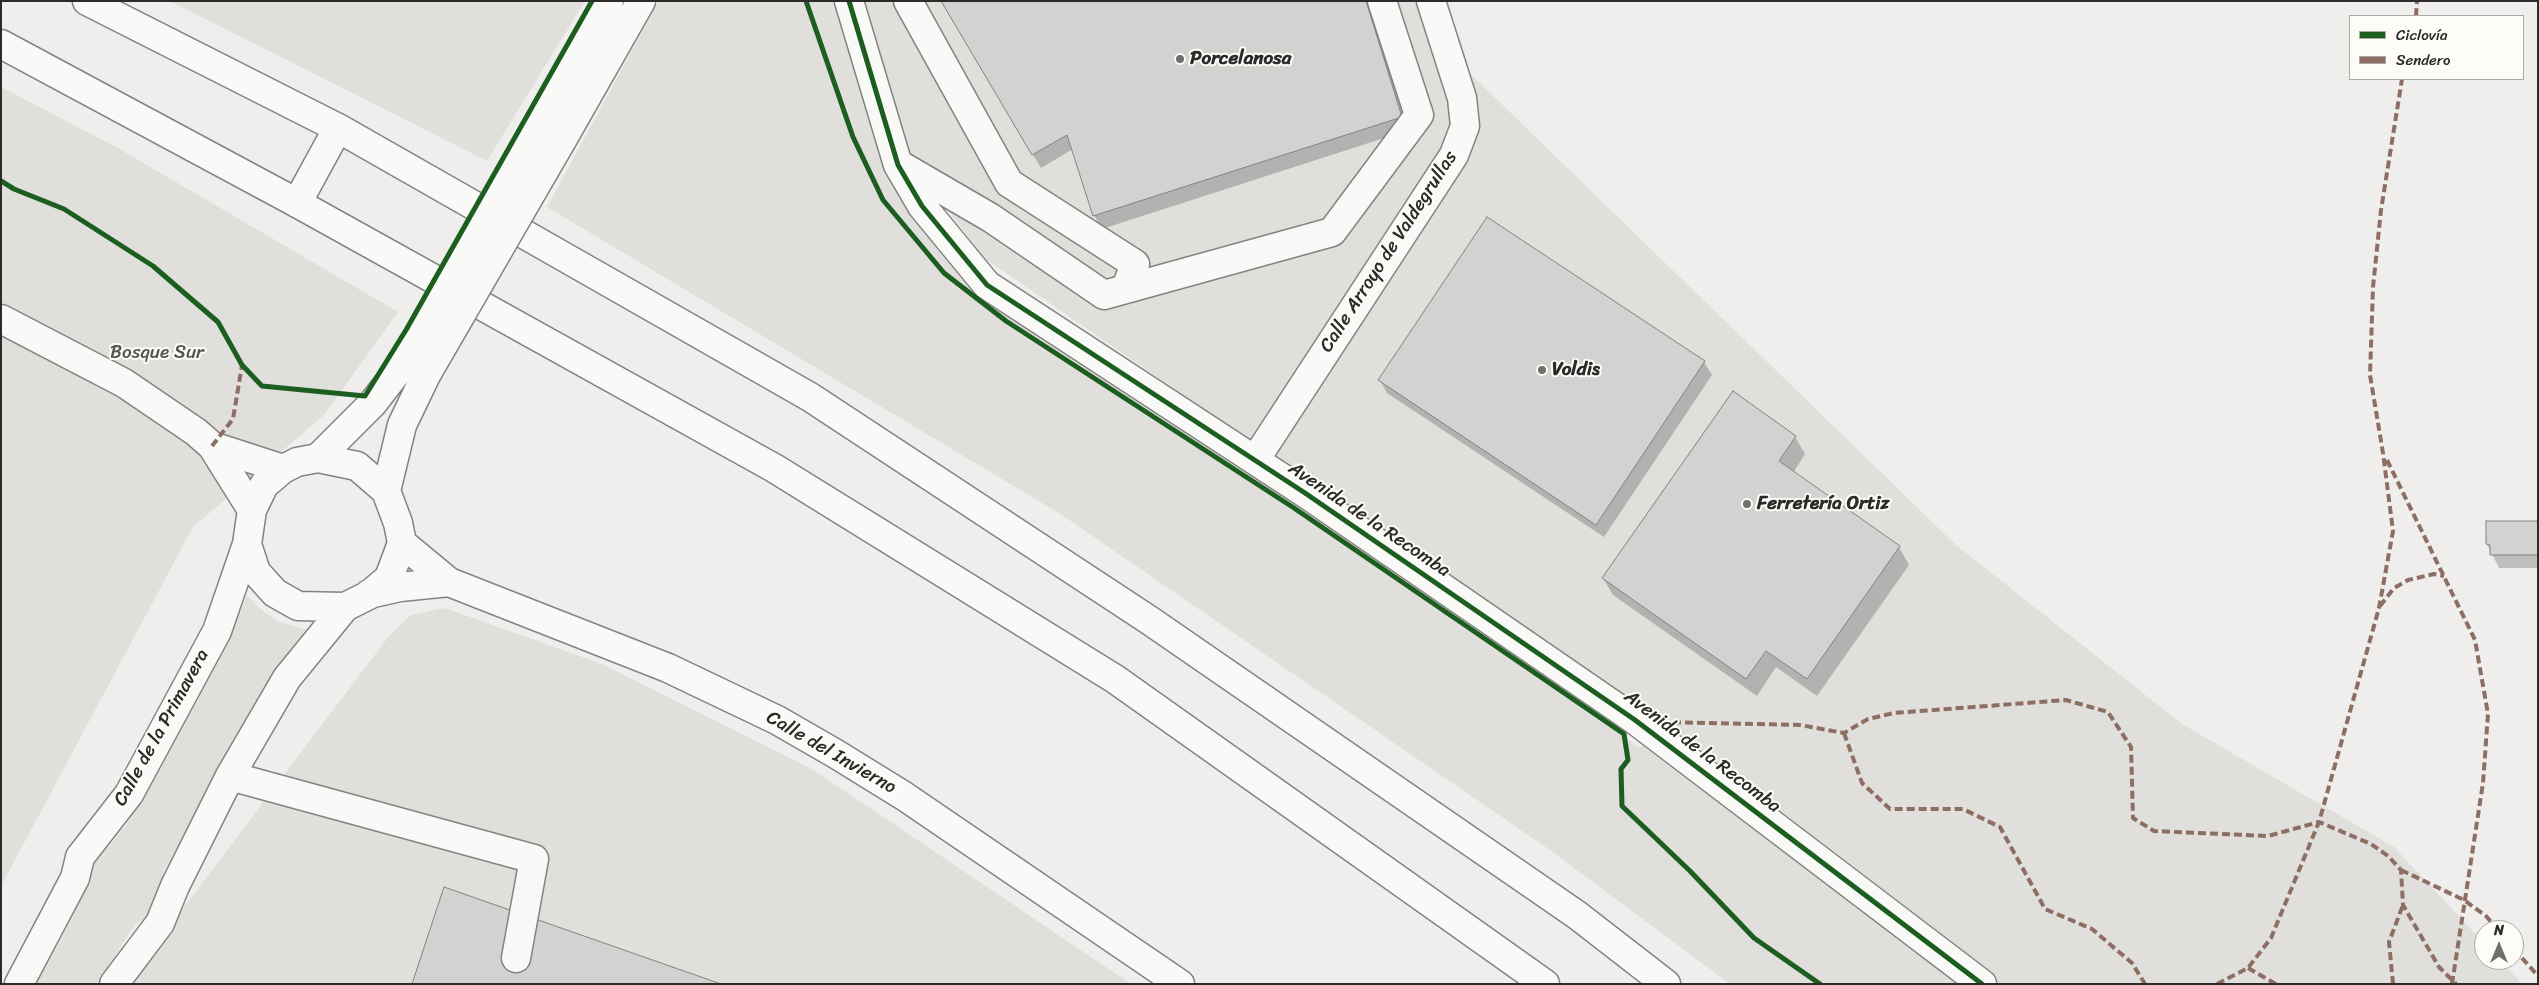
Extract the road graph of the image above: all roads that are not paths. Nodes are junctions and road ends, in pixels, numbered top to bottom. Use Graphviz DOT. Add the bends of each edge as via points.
graph roads {
  1 [pos="87,1"];
  2 [pos="609,1"];
  3 [pos="641,1"];
  4 [pos="849,1"];
  5 [pos="908,1"];
  6 [pos="1382,1"];
  7 [pos="1431,1"];
  8 [pos="1,44"];
  9 [pos="338,128"];
  10 [pos="898,165"];
  11 [pos="297,203"];
  12 [pos="1126,288"];
  13 [pos="1,319"];
  14 [pos="415,369"];
  15 [pos="212,446"];
  16 [pos="318,458"];
  17 [pos="1255,460"];
  18 [pos="283,469"];
  19 [pos="386,491"];
  20 [pos="252,510"];
  21 [pos="402,543"];
  22 [pos="247,544"];
  23 [pos="449,582"];
  24 [pos="369,594"];
  25 [pos="345,607"];
  26 [pos="230,776"];
  27 [pos="516,958"];
  28 [pos="19,984"];
  29 [pos="114,984"];
  30 [pos="1180,984"];
  31 [pos="1545,984"];
  32 [pos="1666,984"];
  33 [pos="1982,984"];
  1 -- 9 [label="main road"];
  2 -- 14 [label="main road, bridge" via="540,123"];
  3 -- 14 [label="main road, bridge" via="562,140"];
  4 -- 10 [label="main road, Avenida de la Recomba"];
  5 -- 12 [label="main road" via="1009,183 1135,264"];
  6 -- 12 [label="main road" via="1419,115 1332,232"];
  7 -- 17 [label="main road, Calle Arroyo de Valdegrullas" via="1462,98 1465,126 1454,154"];
  8 -- 11 [label="main road"];
  9 -- 11 [label="main road"];
  9 -- 32 [label="main road" via="810,397 1173,636 1577,915"];
  10 -- 12 [label="main road" via="991,218 1104,295"];
  10 -- 17 [label="main road, Avenida de la Recomba" via="922,206 988,285"];
  11 -- 31 [label="main road" via="774,468 1106,674"];
  13 -- 15 [label="main road" via="124,383"];
  14 -- 16 [label="main road" via="373,402"];
  14 -- 19 [label="main road"];
  15 -- 18 [label="main road"];
  15 -- 20 [label="main road"];
  16 -- 18 [label="main road"];
  16 -- 19 [label="main road" via="358,466"];
  17 -- 33 [label="main road, Avenida de la Recomba" via="1636,720"];
  18 -- 20 [label="main road" via="264,485"];
  19 -- 21 [label="main road"];
  20 -- 22 [label="main road"];
  21 -- 23 [label="main road"];
  21 -- 24 [label="main road" via="389,578"];
  22 -- 25 [label="main road" via="256,572 275,593 298,606"];
  22 -- 28 [label="main road, Calle de la Primavera" via="216,631 128,794 80,857 75,878"];
  23 -- 24 [label="main road" via="400,586"];
  23 -- 30 [label="main road, Calle del Invierno" via="668,668 776,720 904,796"];
  24 -- 25 [label="main road"];
  25 -- 26 [label="main road" via="287,678"];
  26 -- 27 [label="main road" via="534,859"];
  26 -- 29 [label="main road" via="160,923"];
}
